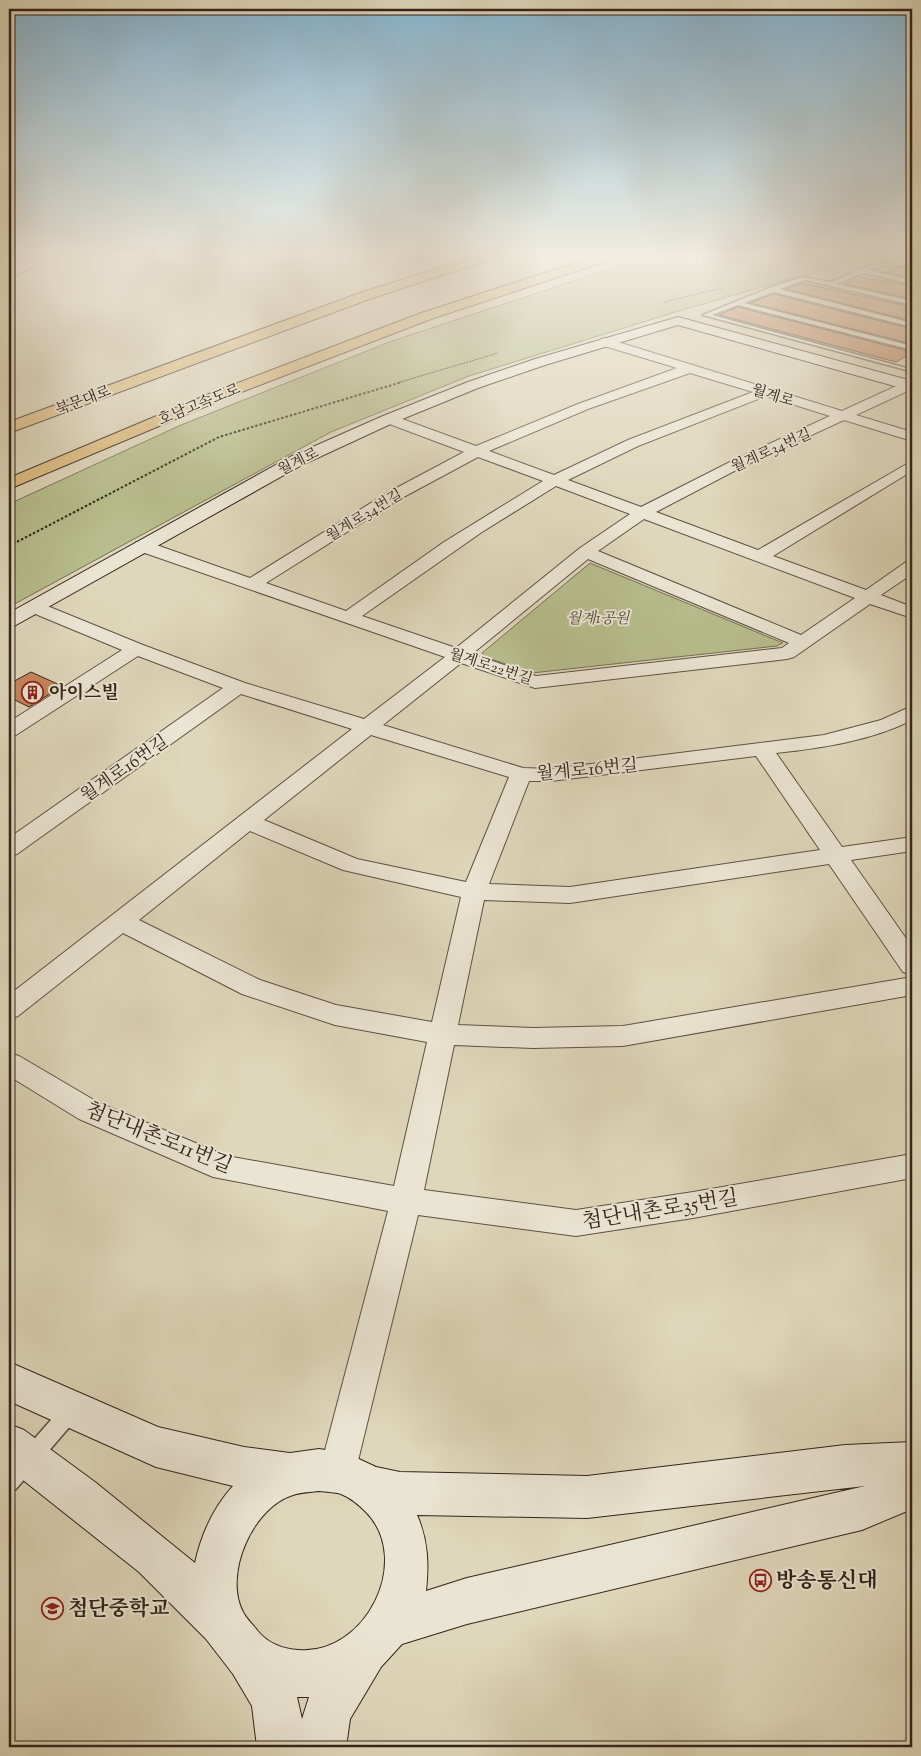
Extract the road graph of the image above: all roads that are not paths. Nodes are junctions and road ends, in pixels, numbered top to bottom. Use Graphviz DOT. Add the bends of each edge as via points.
graph roads {
  1 [pos="235,335"];
  2 [pos="262,335"];
  3 [pos="343,335"];
  4 [pos="377,335"];
  5 [pos="630,335"];
  6 [pos="728,335"];
  7 [pos="783,335"];
  8 [pos="862,335"];
  9 [pos="605,342"];
  10 [pos="912,348"];
  11 [pos="910,368"];
  12 [pos="688,369"];
  13 [pos="888,379"];
  14 [pos="911,386"];
  15 [pos="765,392"];
  16 [pos="132,416"];
  17 [pos="845,416"];
  18 [pos="9,417"];
  19 [pos="388,418"];
  20 [pos="9,428"];
  21 [pos="912,436"];
  22 [pos="479,450"];
  23 [pos="912,465"];
  24 [pos="557,480"];
  25 [pos="9,484"];
  26 [pos="644,512"];
  27 [pos="142,546"];
  28 [pos="586,552"];
  29 [pos="760,556"];
  30 [pos="912,566"];
  31 [pos="252,584"];
  32 [pos="868,596"];
  33 [pos="34,607"];
  34 [pos="912,613"];
  35 [pos="348,618"];
  36 [pos="9,621"];
  37 [pos="802,642"];
  38 [pos="136,649"];
  39 [pos="458,656"];
  40 [pos="238,687"];
  41 [pos="912,712"];
  42 [pos="367,726"];
  43 [pos="9,731"];
  44 [pos="763,750"];
  45 [pos="522,774"];
  46 [pos="247,821"];
  47 [pos="912,844"];
  48 [pos="9,849"];
  49 [pos="836,855"];
  50 [pos="474,892"];
  51 [pos="120,921"];
  52 [pos="912,966"];
  53 [pos="912,986"];
  54 [pos="9,1009"];
  55 [pos="441,1034"];
  56 [pos="9,1063"];
  57 [pos="912,1166"];
  58 [pos="406,1201"];
  59 [pos="9,1381"];
  60 [pos="72,1409"];
  61 [pos="15,1462"];
  62 [pos="912,1463"];
  63 [pos="290,1474"];
  64 [pos="354,1480"];
  65 [pos="912,1487"];
  66 [pos="376,1639"];
  67 [pos="236,1641"];
  68 [pos="281,1747"];
  69 [pos="322,1747"];
  1 -- 18 [label="main road, 북문대로"];
  2 -- 20 [label="main road, 북문대로"];
  3 -- 16 [label="main road, 호남고속도로"];
  4 -- 25 [label="main road, 호남고속도로" via="215,397"];
  5 -- 9 [label="street, 월계로"];
  6 -- 13 [label="street, 월계로"];
  7 -- 11 [label="lane"];
  8 -- 10 [label="lane"];
  9 -- 12 [label="street, 월계로"];
  9 -- 19 [label="street, 월계로" via="473,385"];
  11 -- 13 [label="lane"];
  12 -- 15 [label="street, 월계로"];
  12 -- 22 [label="street, 월계로34번길" via="581,406"];
  13 -- 14 [label="street, 월계로"];
  14 -- 17 [label="street, 월계로34번길"];
  15 -- 17 [label="street, 월계로"];
  15 -- 24 [label="street" via="658,432"];
  17 -- 21 [label="street, 월계로"];
  17 -- 26 [label="street, 월계로34번길" via="737,464"];
  19 -- 22 [label="street"];
  19 -- 27 [label="street, 월계로" via="296,461"];
  22 -- 24 [label="street"];
  22 -- 31 [label="street, 월계로34번길" via="363,512"];
  23 -- 29 [label="street"];
  24 -- 26 [label="street"];
  24 -- 35 [label="street" via="458,540"];
  26 -- 28 [label="street, 월계로34번길"];
  26 -- 29 [label="street"];
  27 -- 31 [label="street, 월계로22번길"];
  27 -- 33 [label="street, 월계로"];
  28 -- 37 [label="street"];
  28 -- 39 [label="street, 월계로34번길"];
  29 -- 32 [label="street"];
  30 -- 32 [label="street"];
  31 -- 35 [label="street, 월계로22번길"];
  32 -- 34 [label="street"];
  32 -- 37 [label="street, 월계로22번길"];
  33 -- 36 [label="street, 월계로"];
  33 -- 38 [label="street, 월계로16번길"];
  35 -- 39 [label="street, 월계로22번길"];
  37 -- 39 [label="street, 월계로22번길" via="787,653 535,682"];
  38 -- 40 [label="street, 월계로16번길"];
  38 -- 43 [label="street"];
  39 -- 42 [label="street, 월계로34번길"];
  40 -- 42 [label="street, 월계로16번길"];
  40 -- 48 [label="street, 월계로16번길"];
  41 -- 44 [label="street, 월계로16번길" via="888,724 825,741"];
  42 -- 45 [label="street, 월계로16번길"];
  42 -- 46 [label="street"];
  44 -- 45 [label="street, 월계로16번길" via="551,775"];
  44 -- 49 [label="street"];
  45 -- 50 [label="street"];
  46 -- 50 [label="street" via="351,866"];
  46 -- 51 [label="street"];
  47 -- 49 [label="street"];
  49 -- 50 [label="street" via="570,895"];
  49 -- 52 [label="street"];
  50 -- 55 [label="street"];
  51 -- 54 [label="street"];
  51 -- 55 [label="street" via="251,987 335,1015"];
  53 -- 55 [label="street" via="623,1036 533,1038"];
  55 -- 58 [label="street"];
  56 -- 58 [label="street, 첨단내촌로11번길" via="89,1111 224,1168"];
  57 -- 58 [label="street, 첨단내촌로35번길" via="576,1223"];
  58 -- 64 [label="street"];
  59 -- 60 [label="street"];
  60 -- 61 [label="lane"];
  60 -- 63 [label="street" via="156,1447 244,1468"];
  61 -- 67 [label="street" via="136,1542 180,1580"];
  62 -- 64 [label="street" via="845,1466 587,1497 400,1493"];
  63 -- 64 [label="street" via="319,1470"];
  63 -- 67 [label="street" via="264,1487 247,1502 224,1534 216,1566 216,1598"];
  64 -- 66 [label="street" via="390,1507 403,1534 407,1564 403,1596"];
  65 -- 66 [label="street" via="862,1509 467,1601"];
  66 -- 67 [label="street" via="336,1668 304,1675 273,1669"];
  66 -- 69 [label="street" via="327,1712"];
  67 -- 68 [label="street" via="273,1696"];
}
